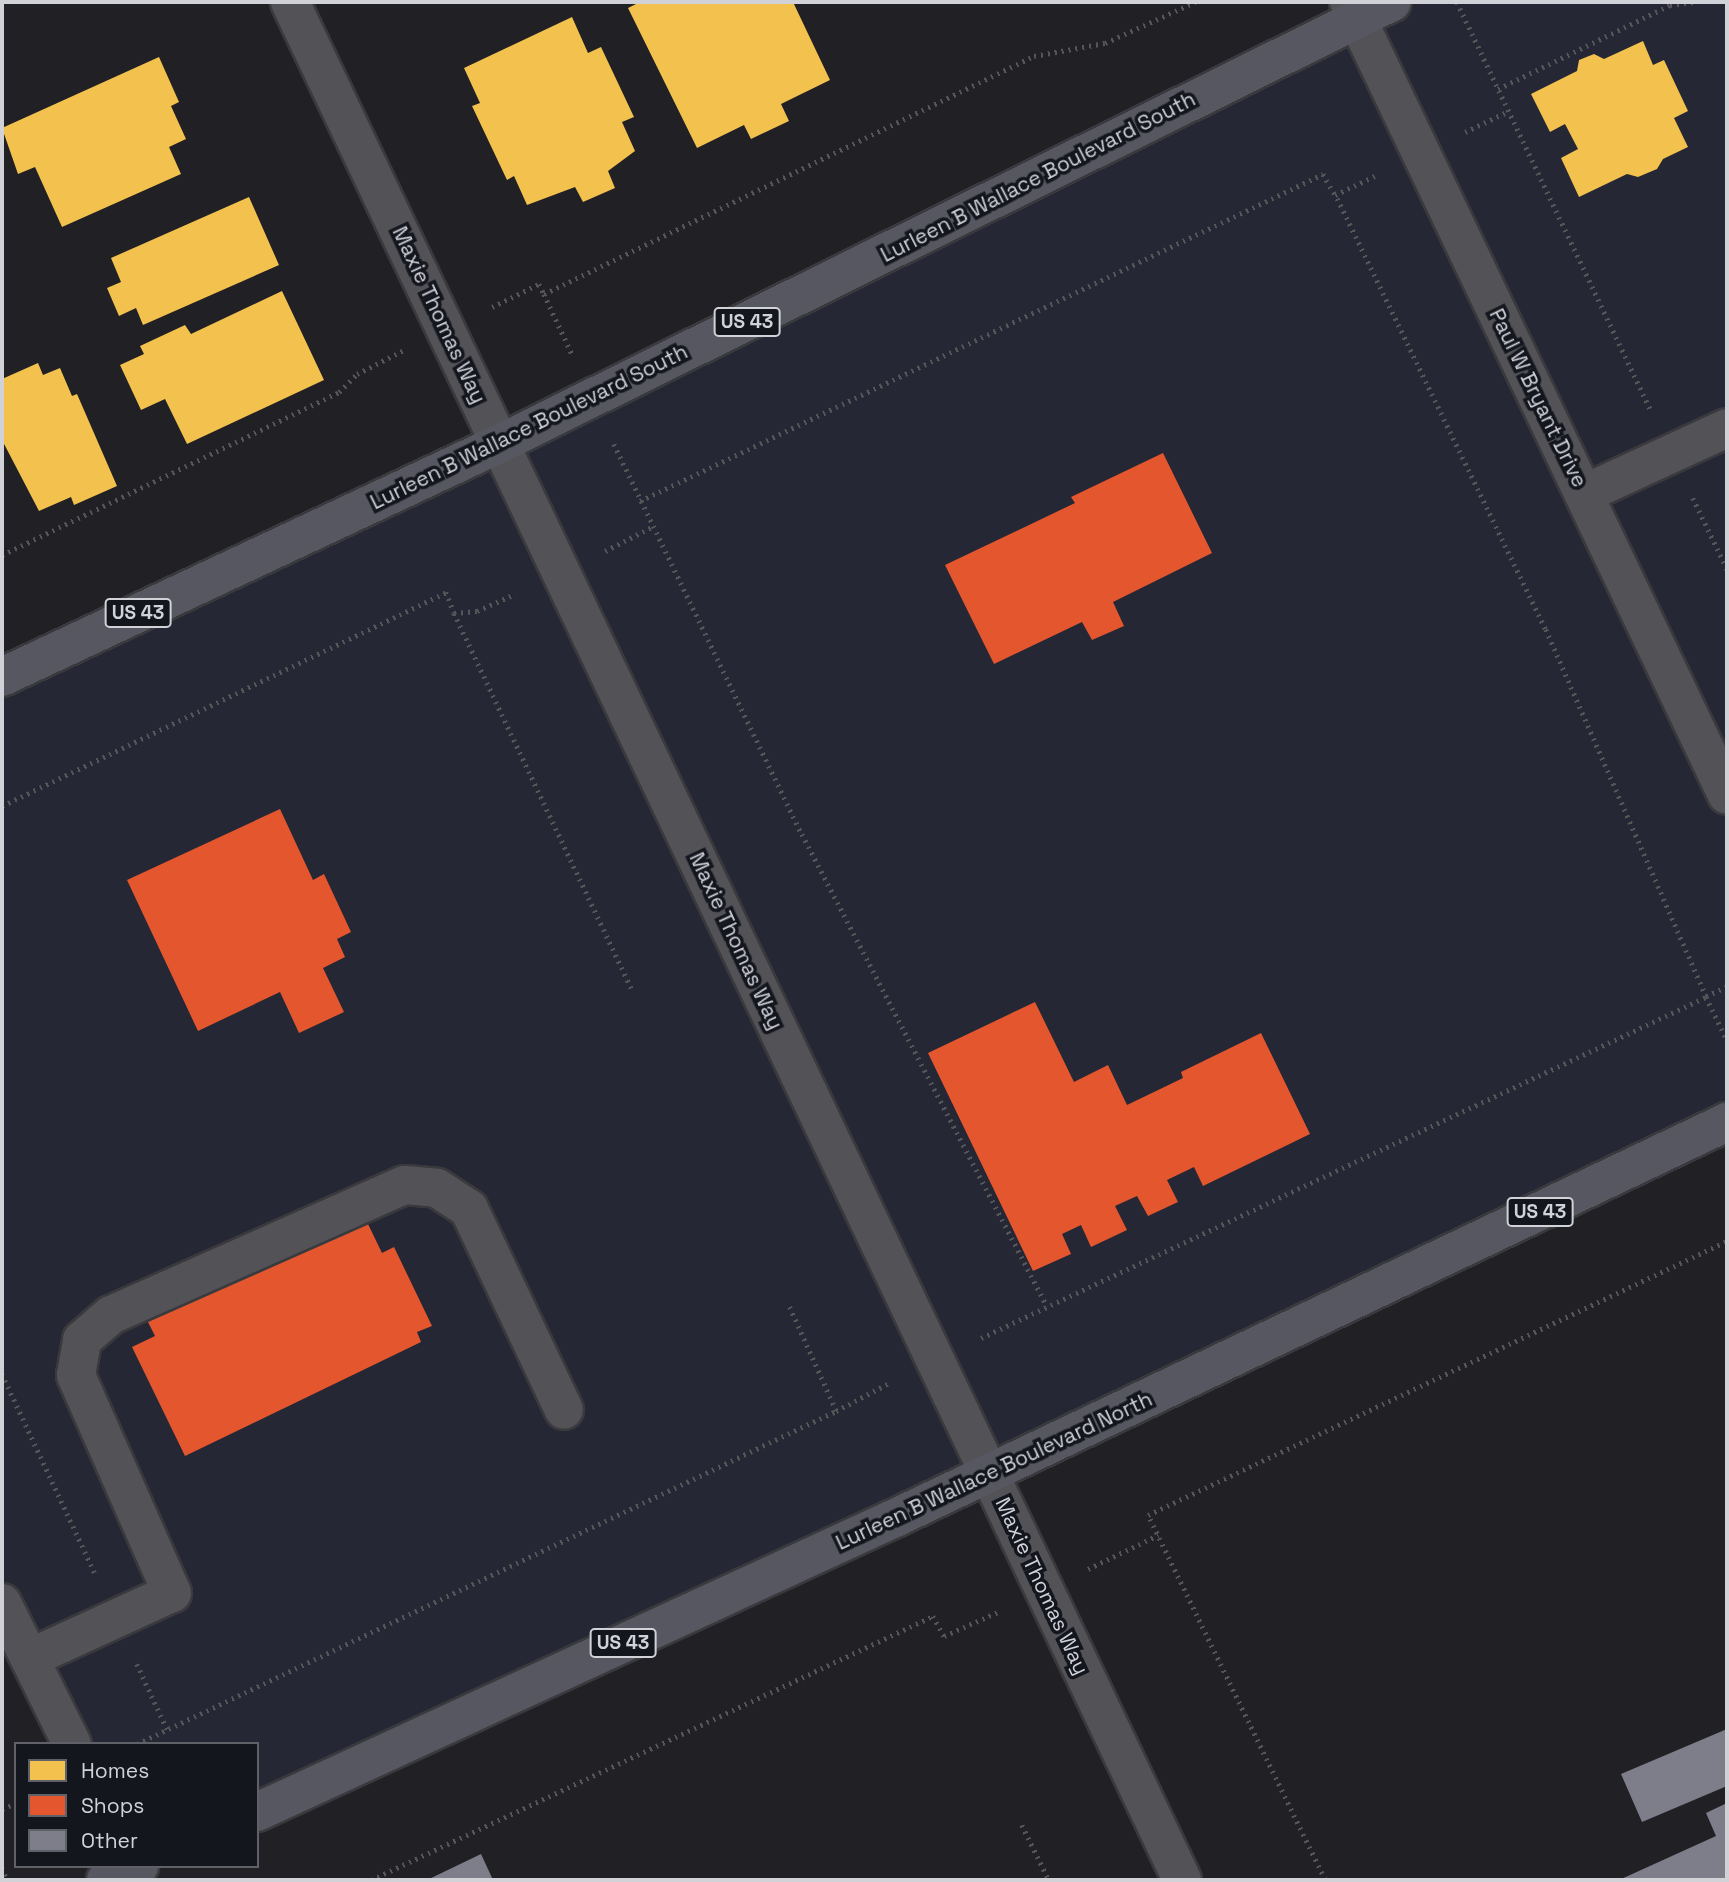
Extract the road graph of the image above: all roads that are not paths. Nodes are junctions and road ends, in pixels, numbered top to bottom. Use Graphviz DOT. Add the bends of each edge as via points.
graph roads {
  1 [pos="290,2"];
  2 [pos="1392,2"];
  3 [pos="1352,10"];
  4 [pos="1727,428"];
  5 [pos="499,443"];
  6 [pos="1584,494"];
  7 [pos="2,677"];
  8 [pos="1716,744"];
  9 [pos="1727,795"];
  10 [pos="1727,1122"];
  11 [pos="565,1410"];
  12 [pos="989,1474"];
  13 [pos="2,1603"];
  14 [pos="30,1658"];
  15 [pos="71,1742"];
  16 [pos="259,1811"];
  17 [pos="1182,1880"];
  1 -- 5 [label="street, Maxie Thomas Way"];
  2 -- 3 [label="highway, Lurleen B Wallace Boulevard South / US 43"];
  3 -- 5 [label="highway, Lurleen B Wallace Boulevard South / US 43"];
  3 -- 6 [label="street, Paul W Bryant Drive"];
  4 -- 6 [label="street"];
  5 -- 7 [label="highway, Lurleen B Wallace Boulevard South / US 43"];
  5 -- 12 [label="street, Maxie Thomas Way"];
  6 -- 8 [label="street, Paul W Bryant Drive"];
  8 -- 9 [label="street, Paul W Bryant Drive"];
  10 -- 12 [label="highway, Lurleen B Wallace Boulevard North / US 43"];
  11 -- 14 [label="street" via="469,1209 437,1188 405,1185 111,1315 82,1340 76,1375 172,1593"];
  12 -- 16 [label="highway, Lurleen B Wallace Boulevard North / US 43"];
  12 -- 17 [label="street, Maxie Thomas Way"];
  13 -- 14 [label="street"];
  14 -- 15 [label="street"];
}
